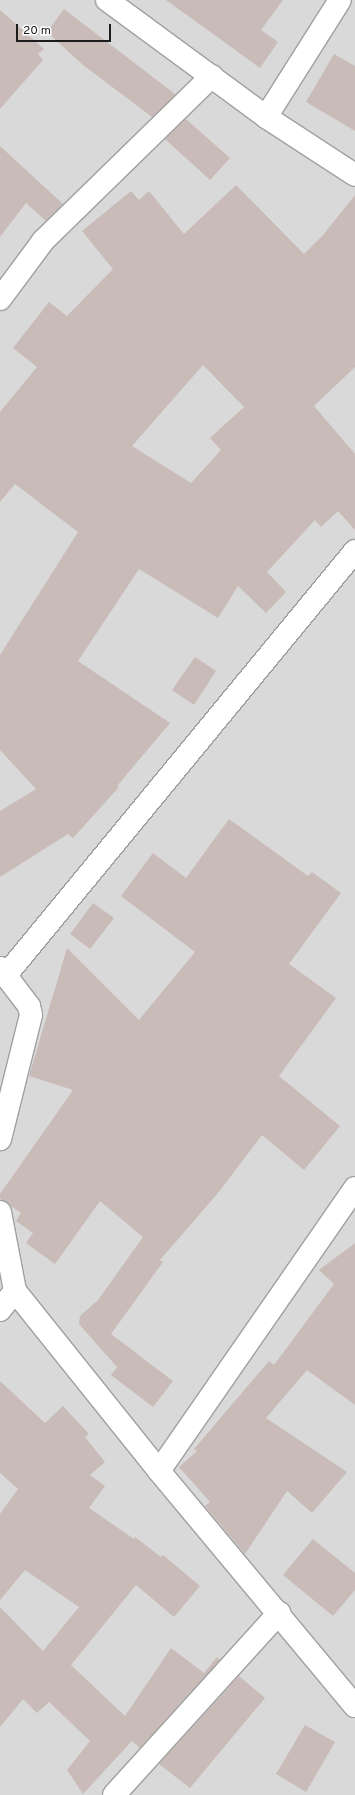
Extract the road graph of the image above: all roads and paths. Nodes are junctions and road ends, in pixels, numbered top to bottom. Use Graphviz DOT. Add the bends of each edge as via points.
graph roads {
  1 [pos="107,0"];
  2 [pos="340,0"];
  3 [pos="212,76"];
  4 [pos="266,117"];
  5 [pos="355,175"];
  6 [pos="0,299"];
  7 [pos="355,552"];
  8 [pos="3,972"];
  9 [pos="0,1139"];
  10 [pos="355,1188"];
  11 [pos="0,1212"];
  12 [pos="15,1291"];
  13 [pos="0,1310"];
  14 [pos="159,1471"];
  15 [pos="279,1613"];
  16 [pos="355,1706"];
  17 [pos="114,1795"];
  1 -- 3 [label="street"];
  2 -- 4 [label="street"];
  3 -- 4 [label="street"];
  3 -- 6 [label="street" via="43,241"];
  4 -- 5 [label="street"];
  7 -- 8 [label="street"];
  8 -- 9 [label="street" via="29,1006 31,1016"];
  10 -- 14 [label="street"];
  11 -- 12 [label="street"];
  12 -- 13 [label="street"];
  12 -- 14 [label="street"];
  14 -- 15 [label="street"];
  15 -- 16 [label="street"];
  15 -- 17 [label="street"];
}
